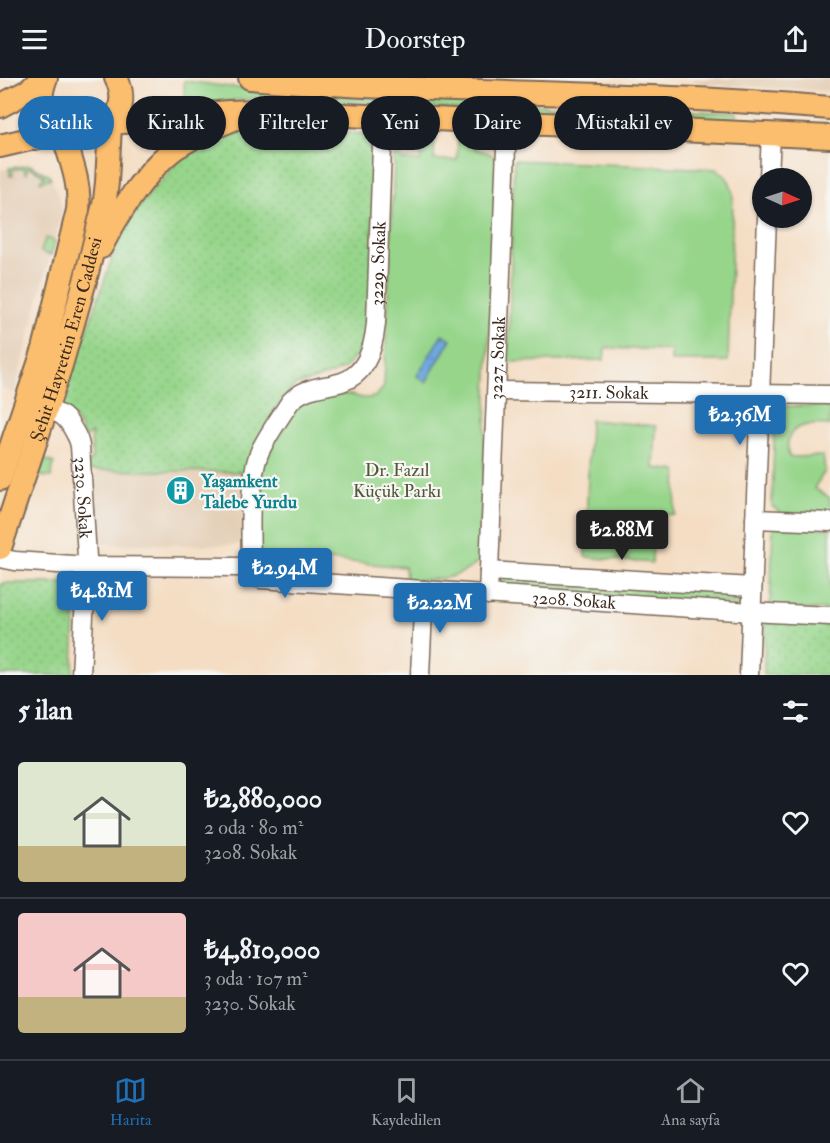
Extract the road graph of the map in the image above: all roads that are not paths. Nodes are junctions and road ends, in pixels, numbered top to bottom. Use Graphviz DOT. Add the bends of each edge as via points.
graph roads {
  1 [pos="45,78"];
  2 [pos="116,78"];
  3 [pos="250,78"];
  4 [pos="374,82"];
  5 [pos="452,84"];
  6 [pos="41,96"];
  7 [pos="0,105"];
  8 [pos="830,108"];
  9 [pos="238,112"];
  10 [pos="238,117"];
  11 [pos="114,120"];
  12 [pos="114,124"];
  13 [pos="542,124"];
  14 [pos="771,134"];
  15 [pos="830,137"];
  16 [pos="18,142"];
  17 [pos="0,146"];
  18 [pos="67,150"];
  19 [pos="109,150"];
  20 [pos="382,150"];
  21 [pos="506,150"];
  22 [pos="769,168"];
  23 [pos="767,228"];
  24 [pos="85,281"];
  25 [pos="496,391"];
  26 [pos="760,394"];
  27 [pos="830,395"];
  28 [pos="46,409"];
  29 [pos="0,479"];
  30 [pos="755,519"];
  31 [pos="830,522"];
  32 [pos="0,548"];
  33 [pos="0,558"];
  34 [pos="87,566"];
  35 [pos="489,571"];
  36 [pos="251,572"];
  37 [pos="752,587"];
  38 [pos="424,590"];
  39 [pos="488,595"];
  40 [pos="752,612"];
  41 [pos="830,616"];
  42 [pos="81,675"];
  43 [pos="420,675"];
  44 [pos="749,675"];
  1 -- 6 [label="main road, Şehit Hayrettin Eren Caddesi"];
  1 -- 7 [label="main road"];
  2 -- 11 [label="main road, Şehit Hayrettin Eren Caddesi" via="121,98"];
  3 -- 4 [label="main road"];
  4 -- 5 [label="main road"];
  5 -- 8 [label="main road"];
  9 -- 12 [label="main road"];
  10 -- 24 [label="main road" via="214,126 161,161 111,229"];
  13 -- 14 [label="main road"];
  14 -- 15 [label="main road"];
  14 -- 22 [label="street"];
  16 -- 17 [label="main road"];
  18 -- 29 [label="main road, Şehit Hayrettin Eren Caddesi" via="78,184 78,210 44,349"];
  19 -- 24 [label="main road, Şehit Hayrettin Eren Caddesi" via="105,200"];
  20 -- 36 [label="street, 3229. Sokak" via="374,340 359,372 345,381 296,396 261,448 252,490"];
  21 -- 25 [label="street, 3227. Sokak"];
  23 -- 26 [label="street"];
  24 -- 28 [label="main road, Şehit Hayrettin Eren Caddesi"];
  25 -- 26 [label="street, 3211. Sokak"];
  25 -- 35 [label="street, 3227. Sokak"];
  26 -- 27 [label="street, 3211. Sokak"];
  26 -- 30 [label="street"];
  28 -- 32 [label="main road, Şehit Hayrettin Eren Caddesi"];
  28 -- 34 [label="street, 3230. Sokak" via="65,417 79,440"];
  30 -- 31 [label="street"];
  30 -- 37 [label="street"];
  33 -- 34 [label="street, 3208. Sokak"];
  34 -- 36 [label="street, 3208. Sokak" via="241,567"];
  34 -- 42 [label="street, 3230. Sokak"];
  35 -- 37 [label="street, 3208. Sokak"];
  35 -- 39 [label="street, 3227. Sokak"];
  36 -- 38 [label="street, 3208. Sokak" via="261,579"];
  37 -- 40 [label="street"];
  38 -- 39 [label="street, 3208. Sokak"];
  38 -- 43 [label="street"];
  39 -- 40 [label="street, 3208. Sokak"];
  40 -- 41 [label="street, 3208. Sokak"];
  40 -- 44 [label="street"];
}
